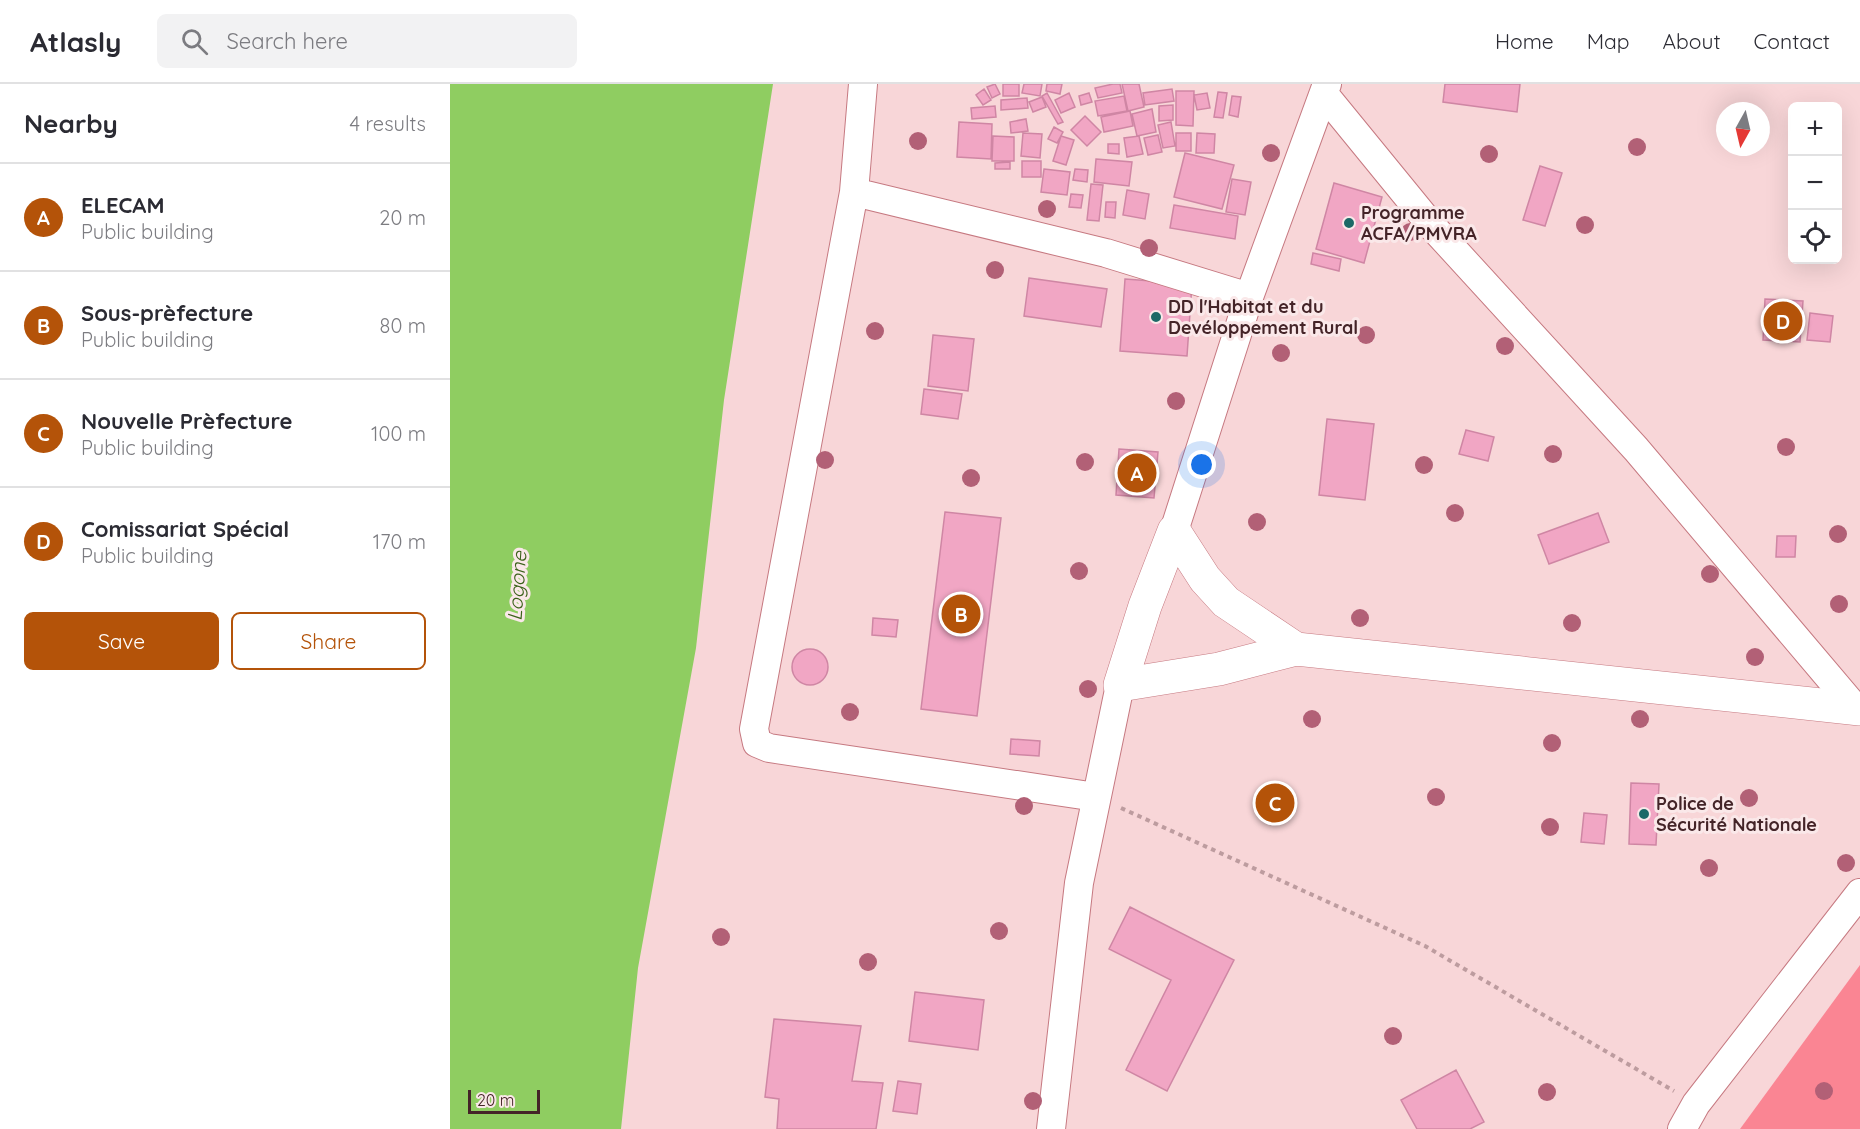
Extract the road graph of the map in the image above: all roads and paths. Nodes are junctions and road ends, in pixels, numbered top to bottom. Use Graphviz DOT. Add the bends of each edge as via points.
graph roads {
  1 [pos="863,84"];
  2 [pos="1325,89"];
  3 [pos="854,192"];
  4 [pos="1249,297"];
  5 [pos="1174,531"];
  6 [pos="1296,649"];
  7 [pos="1120,685"];
  8 [pos="1858,709"];
  9 [pos="1096,797"];
  10 [pos="1860,893"];
  11 [pos="1696,1104"];
  12 [pos="1051,1129"];
  13 [pos="1682,1129"];
  1 -- 3 [label="street"];
  2 -- 4 [label="street"];
  2 -- 8 [label="street" via="1431,225 1636,449"];
  3 -- 4 [label="street" via="1106,254"];
  3 -- 9 [label="street" via="754,729 757,743 769,748"];
  4 -- 5 [label="street"];
  5 -- 6 [label="street" via="1205,579 1226,602"];
  5 -- 7 [label="street"];
  6 -- 7 [label="street" via="1219,669"];
  6 -- 8 [label="street"];
  7 -- 9 [label="street"];
  9 -- 11 [label="path" via="1425,946"];
  9 -- 12 [label="street" via="1079,883"];
  10 -- 11 [label="street"];
  11 -- 13 [label="street"];
}
